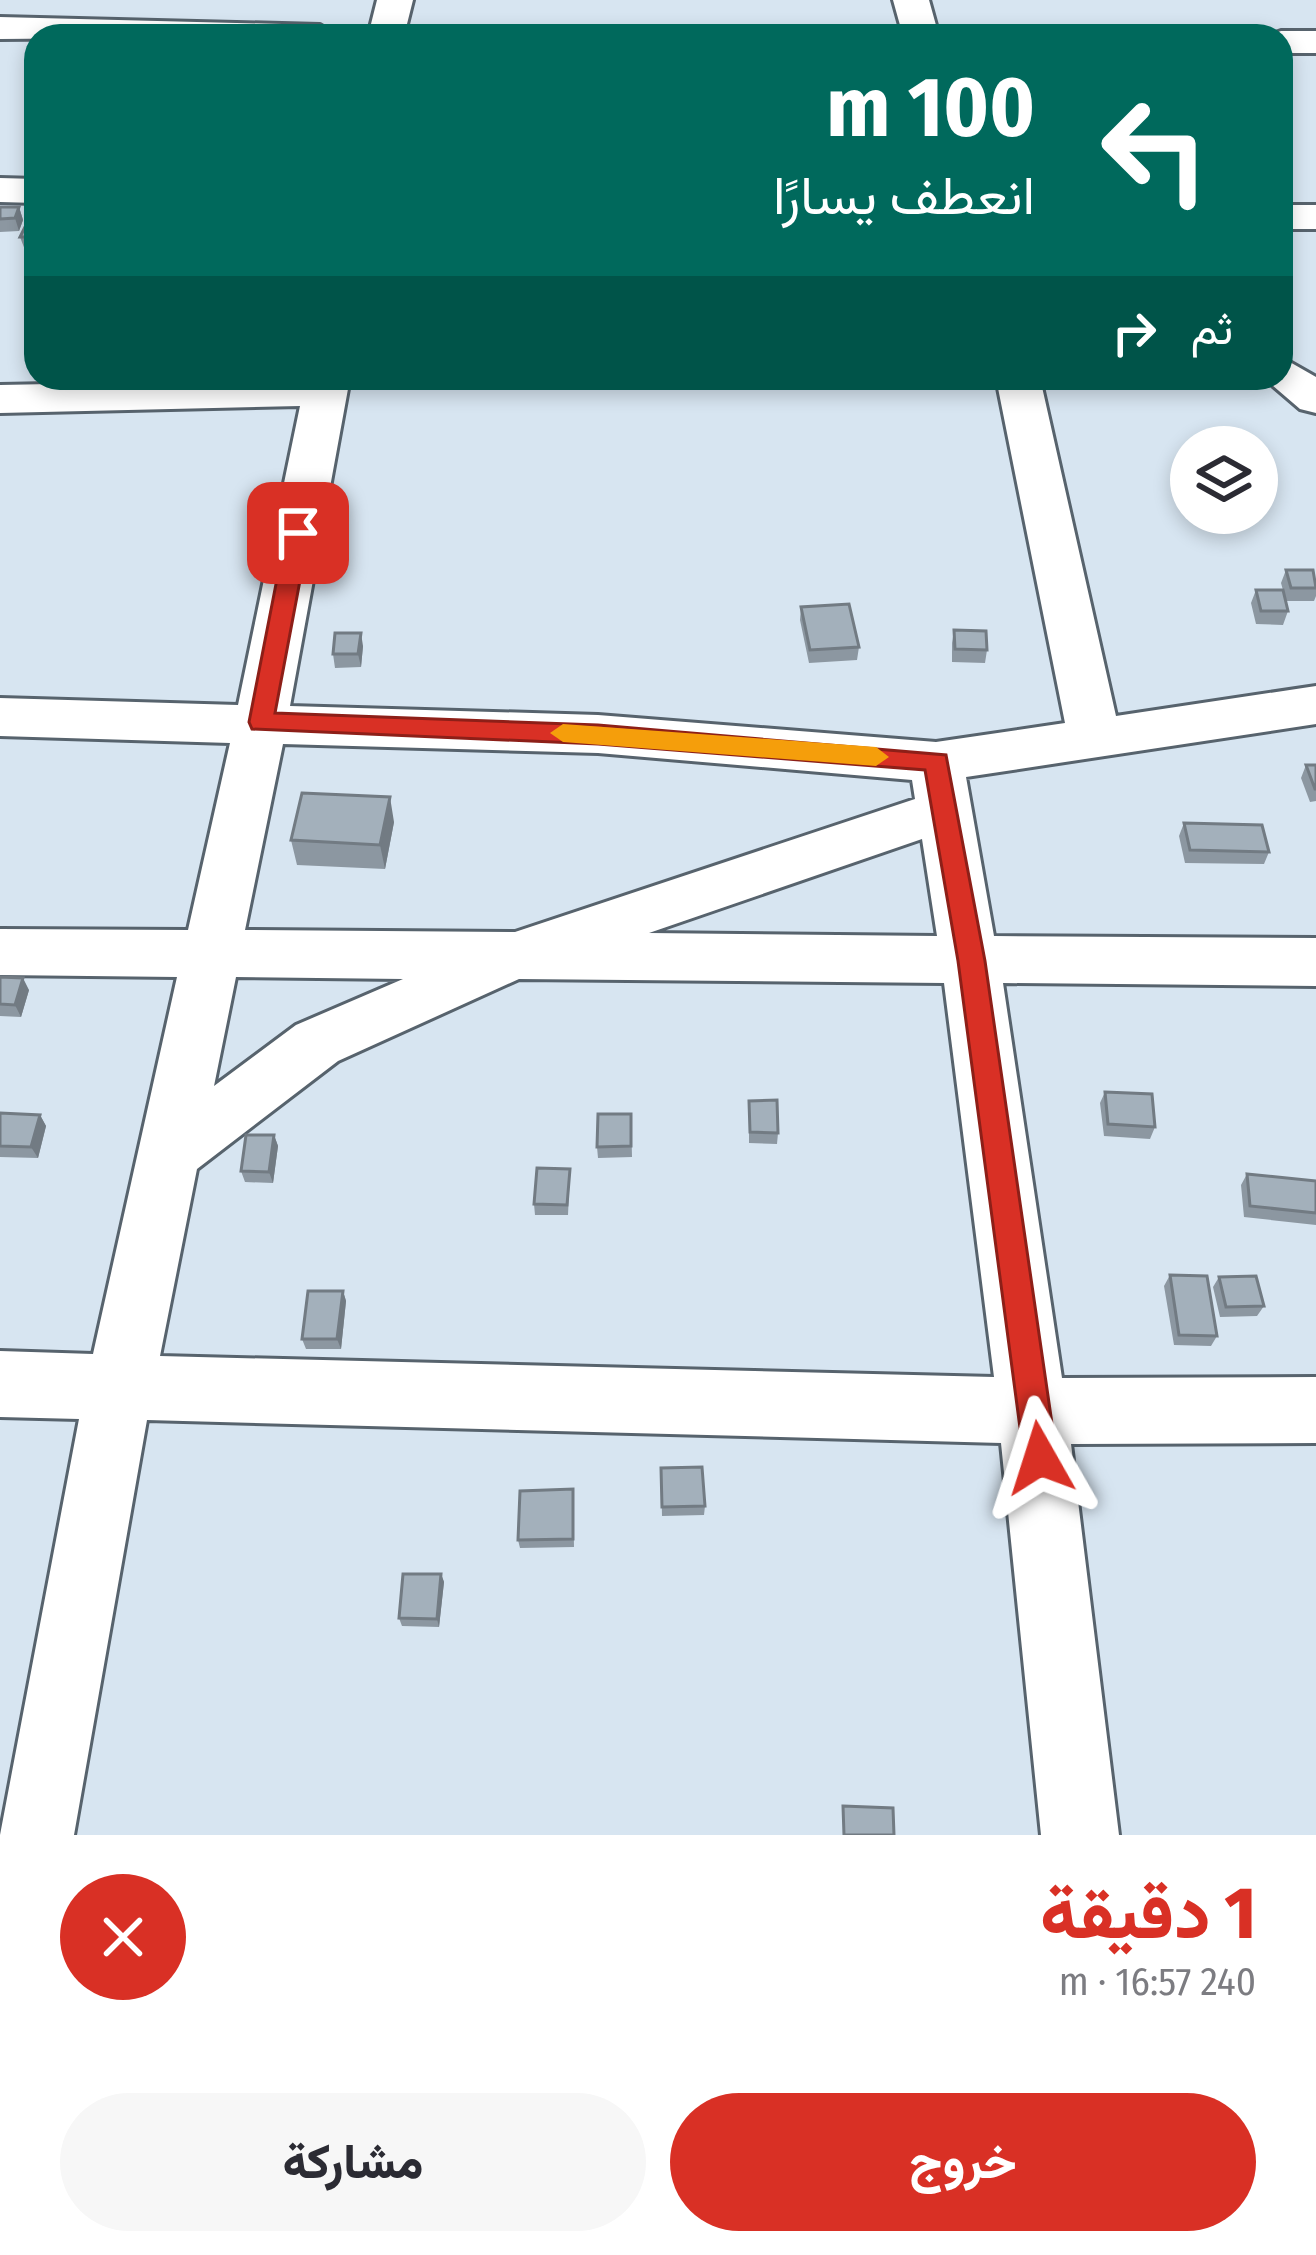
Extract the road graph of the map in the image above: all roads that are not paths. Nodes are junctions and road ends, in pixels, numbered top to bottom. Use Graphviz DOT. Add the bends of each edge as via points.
graph roads {
  1 [pos="201,390"];
  2 [pos="326,390"];
  3 [pos="1021,390"];
  4 [pos="0,398"];
  5 [pos="1316,704"];
  6 [pos="0,717"];
  7 [pos="261,722"];
  8 [pos="1095,741"];
  9 [pos="941,785"];
  10 [pos="0,952"];
  11 [pos="208,954"];
  12 [pos="509,958"];
  13 [pos="971,961"];
  14 [pos="1316,962"];
  15 [pos="167,1156"];
  16 [pos="0,1384"];
  17 [pos="119,1388"];
  18 [pos="1316,1410"];
  19 [pos="1036,1411"];
  20 [pos="35,1835"];
  21 [pos="1080,1835"];
  1 -- 4 [label="street"];
  2 -- 7 [label="street"];
  3 -- 8 [label="street"];
  5 -- 8 [label="street"];
  6 -- 7 [label="street"];
  7 -- 9 [label="street" via="598,734"];
  7 -- 11 [label="street"];
  8 -- 9 [label="street"];
  9 -- 12 [label="street"];
  9 -- 13 [label="street"];
  10 -- 11 [label="street"];
  11 -- 12 [label="street"];
  11 -- 15 [label="street"];
  12 -- 13 [label="street"];
  12 -- 15 [label="street" via="316,1043"];
  13 -- 14 [label="street"];
  13 -- 19 [label="street"];
  15 -- 17 [label="street"];
  16 -- 17 [label="street"];
  17 -- 19 [label="street"];
  17 -- 20 [label="street"];
  18 -- 19 [label="street"];
  19 -- 21 [label="street"];
}
